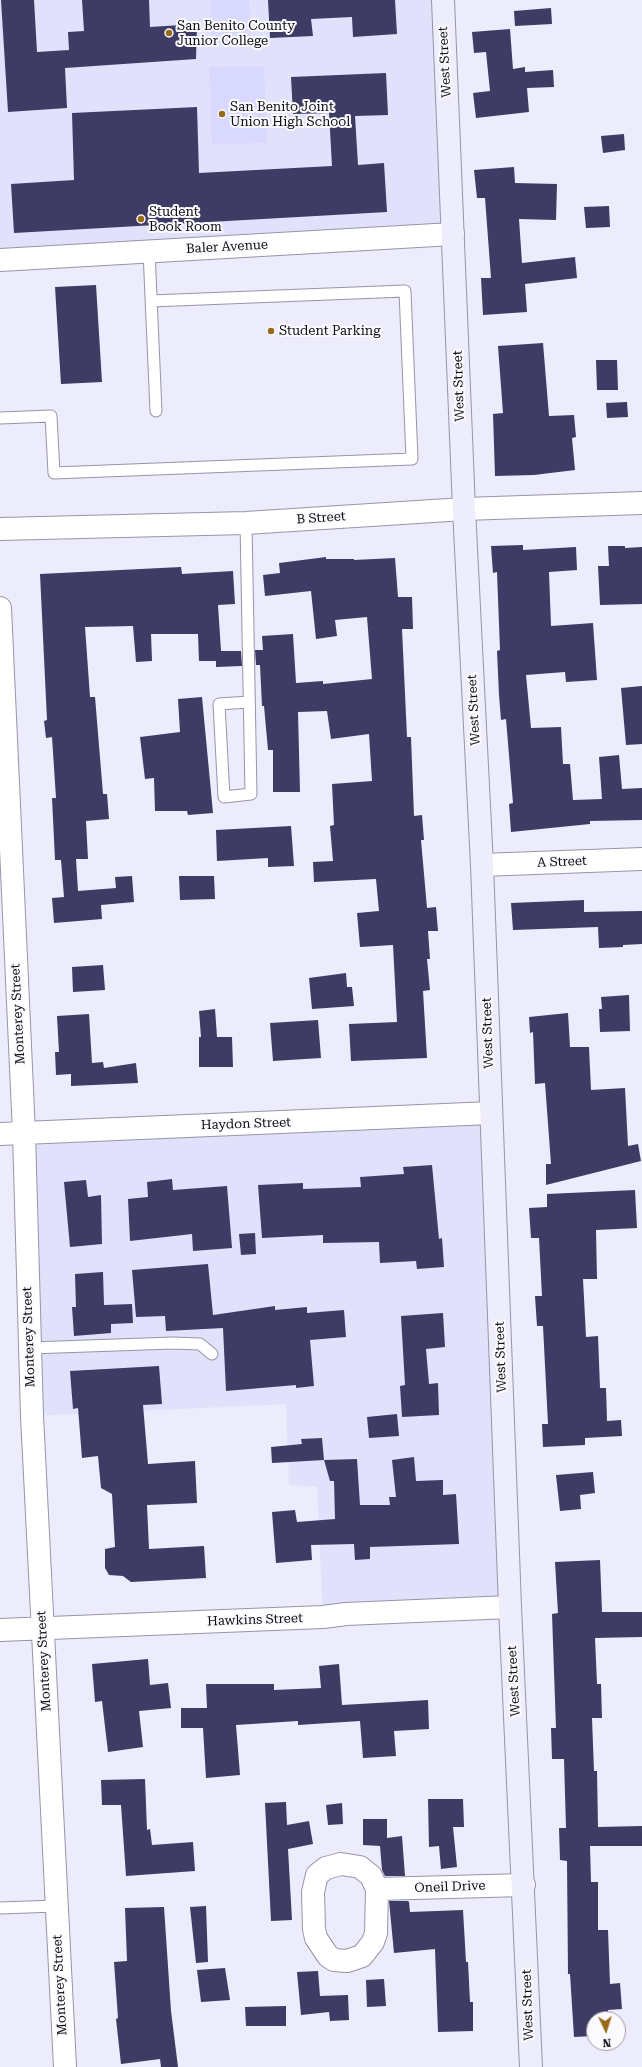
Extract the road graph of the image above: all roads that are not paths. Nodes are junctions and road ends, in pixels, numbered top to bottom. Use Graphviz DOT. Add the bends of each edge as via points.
graph roads {
  1 [pos="443,0"];
  2 [pos="453,234"];
  3 [pos="149,251"];
  4 [pos="0,260"];
  5 [pos="151,301"];
  6 [pos="156,411"];
  7 [pos="0,418"];
  8 [pos="642,503"];
  9 [pos="464,509"];
  10 [pos="246,523"];
  11 [pos="0,529"];
  12 [pos="0,608"];
  13 [pos="249,702"];
  14 [pos="642,859"];
  15 [pos="482,865"];
  16 [pos="491,1113"];
  17 [pos="24,1133"];
  18 [pos="0,1134"];
  19 [pos="30,1348"];
  20 [pos="212,1354"];
  21 [pos="510,1607"];
  22 [pos="43,1629"];
  23 [pos="0,1630"];
  24 [pos="524,1885"];
  25 [pos="377,1889"];
  26 [pos="56,1906"];
  27 [pos="0,1908"];
  28 [pos="65,2067"];
  29 [pos="531,2067"];
  1 -- 2 [label="street, West Street"];
  2 -- 3 [label="street, Baler Avenue"];
  2 -- 9 [label="street, West Street"];
  3 -- 4 [label="street, Baler Avenue"];
  3 -- 5 [label="lane"];
  5 -- 6 [label="lane"];
  5 -- 7 [label="lane" via="405,291 412,459 54,472 51,416"];
  8 -- 9 [label="street, B Street"];
  9 -- 10 [label="street, B Street"];
  9 -- 15 [label="street, West Street"];
  10 -- 11 [label="street, B Street"];
  10 -- 13 [label="lane"];
  12 -- 17 [label="street, Monterey Street"];
  13 -- 13 [label="lane" via="251,794 224,797 219,704"];
  14 -- 15 [label="street, A Street"];
  15 -- 16 [label="street, West Street"];
  16 -- 17 [label="street, Haydon Street"];
  16 -- 21 [label="street, West Street"];
  17 -- 18 [label="street, Haydon Street"];
  17 -- 19 [label="street, Monterey Street"];
  19 -- 20 [label="lane" via="173,1343 200,1344"];
  19 -- 22 [label="street, Monterey Street"];
  21 -- 22 [label="street, Hawkins Street"];
  21 -- 24 [label="street, West Street"];
  22 -- 23 [label="street, Hawkins Street"];
  22 -- 26 [label="street, Monterey Street"];
  24 -- 25 [label="street, Oneil Drive"];
  24 -- 29 [label="street, West Street"];
  26 -- 27 [label="lane"];
  26 -- 28 [label="street, Monterey Street"];
}
